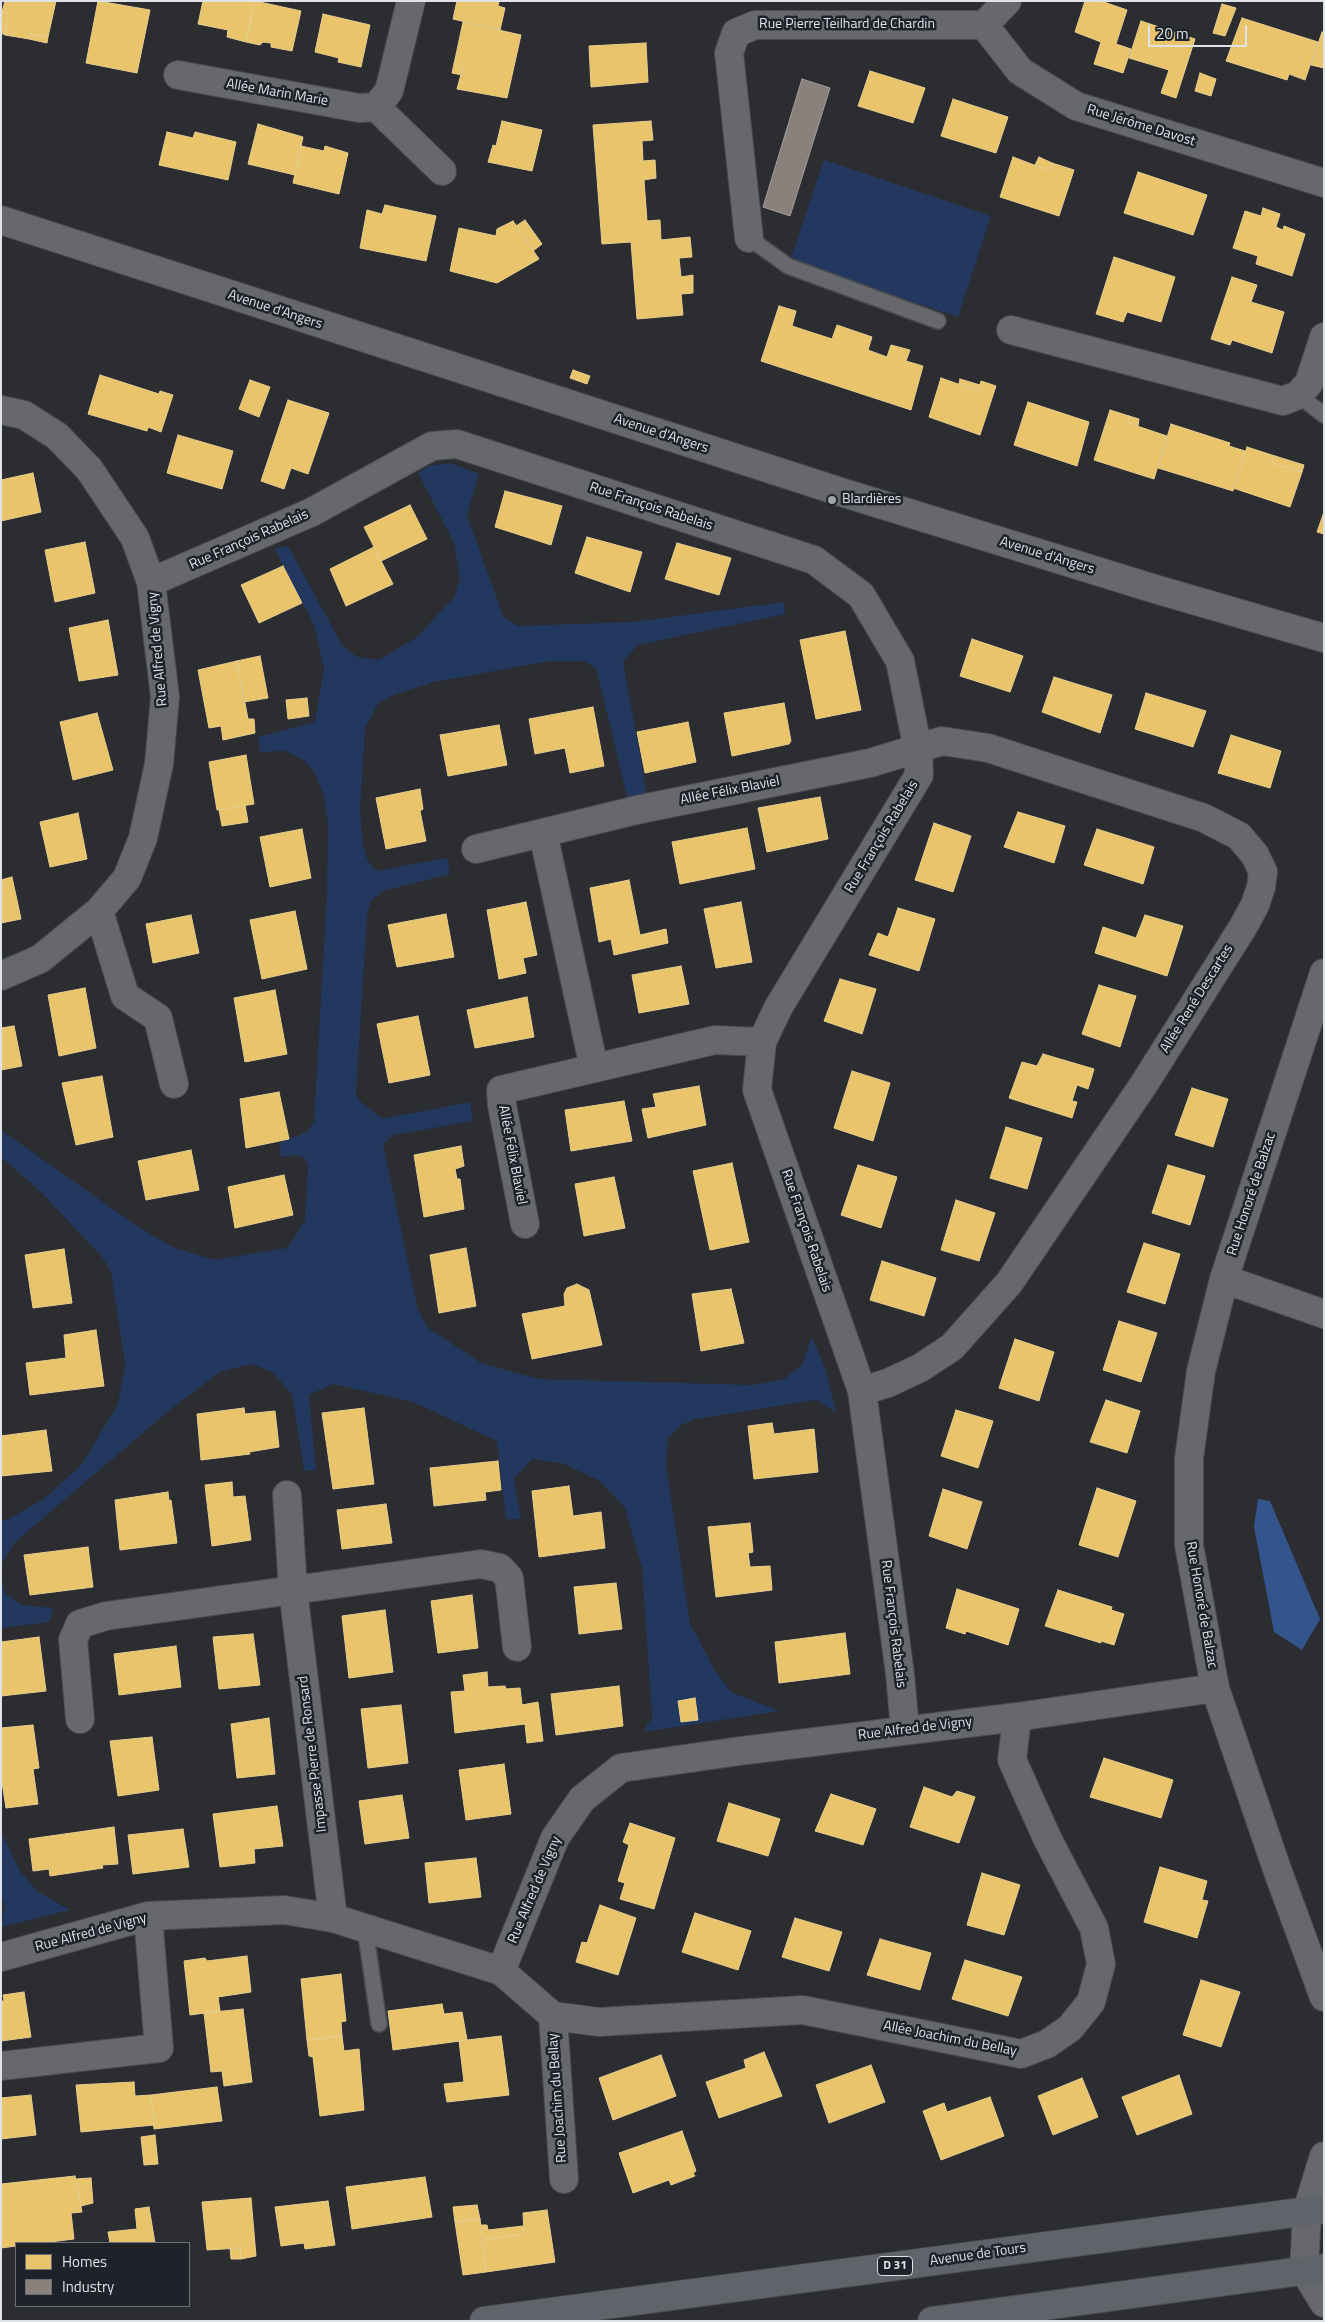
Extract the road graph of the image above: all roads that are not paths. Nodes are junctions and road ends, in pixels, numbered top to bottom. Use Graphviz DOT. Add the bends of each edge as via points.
graph roads {
  1 [pos="411,1"];
  2 [pos="1007,1"];
  3 [pos="984,25"];
  4 [pos="178,75"];
  5 [pos="376,107"];
  6 [pos="442,171"];
  7 [pos="1324,183"];
  8 [pos="1,220"];
  9 [pos="749,238"];
  10 [pos="938,321"];
  11 [pos="1011,330"];
  12 [pos="1324,336"];
  13 [pos="1298,395"];
  14 [pos="1,410"];
  15 [pos="1324,415"];
  16 [pos="151,582"];
  17 [pos="1324,638"];
  18 [pos="918,750"];
  19 [pos="543,833"];
  20 [pos="476,848"];
  21 [pos="99,911"];
  22 [pos="1324,973"];
  23 [pos="1,976"];
  24 [pos="762,1042"];
  25 [pos="594,1068"];
  26 [pos="174,1084"];
  27 [pos="525,1224"];
  28 [pos="1224,1279"];
  29 [pos="1324,1314"];
  30 [pos="862,1391"];
  31 [pos="287,1495"];
  32 [pos="293,1590"];
  33 [pos="518,1647"];
  34 [pos="1215,1688"];
  35 [pos="1017,1717"];
  36 [pos="80,1719"];
  37 [pos="904,1730"];
  38 [pos="148,1916"];
  39 [pos="333,1918"];
  40 [pos="365,1928"];
  41 [pos="1,1957"];
  42 [pos="501,1972"];
  43 [pos="1324,1997"];
  44 [pos="553,2016"];
  45 [pos="380,2024"];
  46 [pos="1,2066"];
  47 [pos="1324,2156"];
  48 [pos="564,2179"];
  49 [pos="1315,2210"];
  50 [pos="1314,2269"];
  51 [pos="1324,2303"];
  52 [pos="484,2321"];
  53 [pos="932,2321"];
  1 -- 5 [label="street" via="390,91"];
  2 -- 3 [label="street"];
  3 -- 7 [label="street, Rue Jérôme Davost" via="1020,70 1076,106"];
  3 -- 9 [label="street, Rue Pierre Teilhard de Chardin" via="754,25 736,34 729,53"];
  4 -- 5 [label="street, Allée Marin Marie" via="359,108"];
  5 -- 6 [label="street"];
  8 -- 17 [label="street, Avenue d'Angers" via="835,490"];
  9 -- 10 [label="lane" via="788,266"];
  11 -- 13 [label="street" via="1283,401"];
  12 -- 13 [label="street" via="1309,383"];
  13 -- 15 [label="lane"];
  14 -- 16 [label="street, Rue Alfred de Vigny" via="24,415 57,436 89,468 135,538"];
  16 -- 18 [label="street, Rue François Rabelais" via="312,512 432,446 457,444 814,560 861,595 900,661"];
  16 -- 21 [label="street, Rue Alfred de Vigny" via="165,697 159,764 143,838 127,878"];
  18 -- 19 [label="street, Allée Félix Blaviel"];
  18 -- 24 [label="street, Rue François Rabelais" via="919,775 778,1008"];
  18 -- 30 [label="street, Allée René Descartes" via="942,741 988,748 1204,818 1238,836 1255,855 1263,872 1255,905 1243,927 1139,1092 1009,1283 952,1347 920,1368"];
  19 -- 20 [label="street, Allée Félix Blaviel"];
  19 -- 25 [label="street"];
  21 -- 23 [label="street, Rue Alfred de Vigny" via="40,959"];
  21 -- 26 [label="street" via="125,996 158,1018"];
  22 -- 28 [label="street, Rue Honoré de Balzac"];
  24 -- 25 [label="street, Allée Félix Blaviel" via="715,1040"];
  24 -- 30 [label="street, Rue François Rabelais" via="757,1090"];
  25 -- 27 [label="street, Allée Félix Blaviel" via="501,1090"];
  28 -- 29 [label="street"];
  28 -- 34 [label="street, Rue Honoré de Balzac" via="1201,1371 1189,1458 1189,1545"];
  30 -- 37 [label="street, Rue François Rabelais" via="900,1674"];
  31 -- 32 [label="street, Impasse Pierre de Ronsard"];
  32 -- 33 [label="street" via="481,1564 500,1568 508,1578"];
  32 -- 36 [label="street" via="106,1616 80,1624 73,1640"];
  32 -- 39 [label="street, Impasse Pierre de Ronsard"];
  34 -- 35 [label="street, Rue Alfred de Vigny"];
  34 -- 43 [label="street, Rue Honoré de Balzac"];
  35 -- 37 [label="street, Rue Alfred de Vigny"];
  35 -- 44 [label="street, Allée Joachim du Bellay" via="1012,1760 1048,1840 1094,1928 1101,1964 1091,2002 1070,2028 1047,2044 1021,2054 804,2010 600,2022"];
  37 -- 42 [label="street, Rue Alfred de Vigny" via="621,1768 582,1799 556,1838"];
  38 -- 39 [label="street, Rue Alfred de Vigny" via="284,1910"];
  38 -- 41 [label="street, Rue Alfred de Vigny"];
  38 -- 46 [label="street" via="159,2048"];
  39 -- 40 [label="street, Rue Alfred de Vigny"];
  40 -- 42 [label="street, Rue Alfred de Vigny"];
  40 -- 45 [label="lane"];
  42 -- 44 [label="street"];
  44 -- 48 [label="street, Rue Joachim du Bellay"];
  47 -- 49 [label="street"];
  49 -- 50 [label="street"];
  49 -- 52 [label="main road, Avenue de Tours / D 31"];
  50 -- 51 [label="street"];
  50 -- 53 [label="main road"];
}
